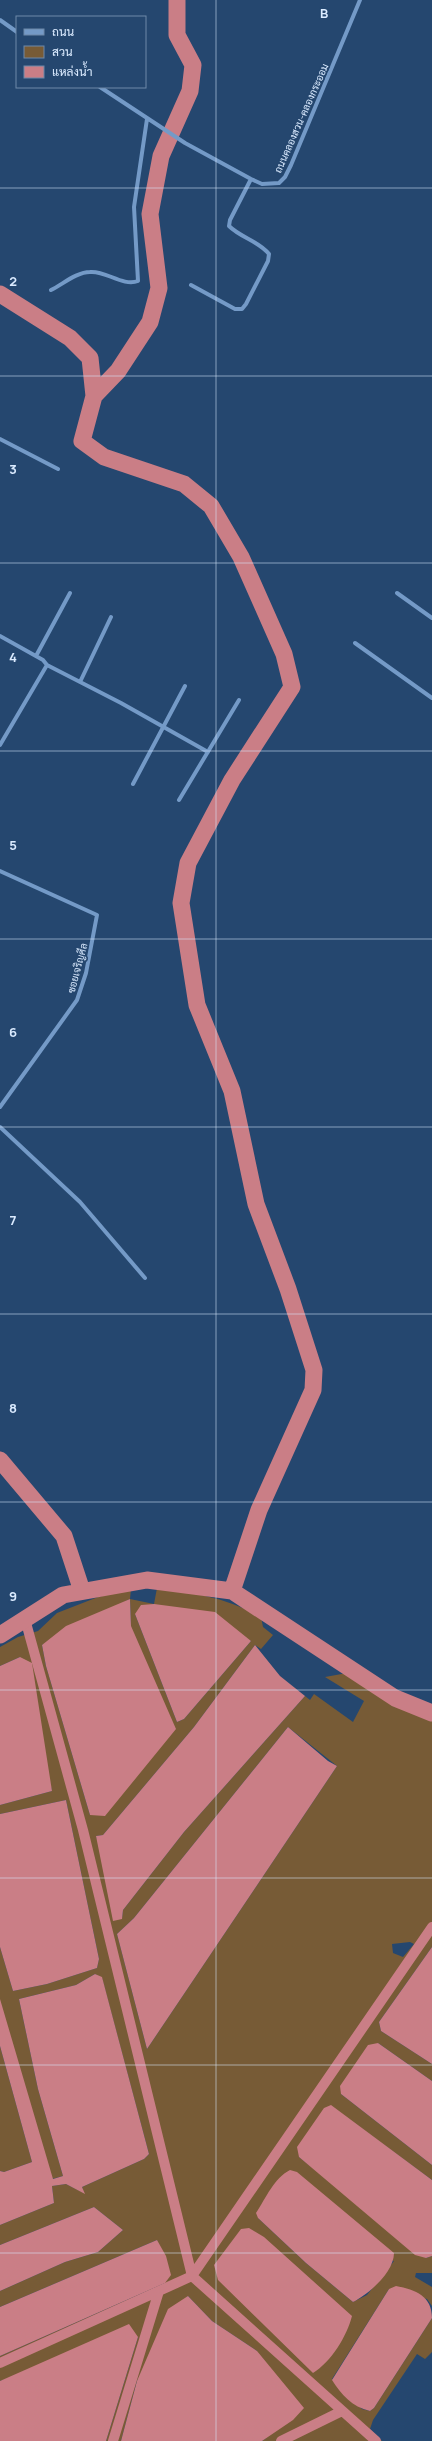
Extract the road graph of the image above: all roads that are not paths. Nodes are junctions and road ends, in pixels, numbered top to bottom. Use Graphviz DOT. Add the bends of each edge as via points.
graph roads {
  1 [pos="360,0"];
  2 [pos="0,20"];
  3 [pos="16,31"];
  4 [pos="101,88"];
  5 [pos="147,119"];
  6 [pos="251,179"];
  7 [pos="191,285"];
  8 [pos="51,290"];
  9 [pos="0,439"];
  10 [pos="58,469"];
  11 [pos="70,593"];
  12 [pos="397,593"];
  13 [pos="111,617"];
  14 [pos="432,618"];
  15 [pos="0,636"];
  16 [pos="355,644"];
  17 [pos="36,656"];
  18 [pos="47,665"];
  19 [pos="80,682"];
  20 [pos="185,686"];
  21 [pos="432,698"];
  22 [pos="239,700"];
  23 [pos="164,727"];
  24 [pos="0,745"];
  25 [pos="208,752"];
  26 [pos="133,784"];
  27 [pos="179,800"];
  28 [pos="0,871"];
  29 [pos="0,1107"];
  30 [pos="0,1127"];
  31 [pos="145,1278"];
  1 -- 6 [label="street, ถนนคลองสวน-คลองกระออม" via="285,177 274,184 262,184"];
  2 -- 3 [label="street"];
  4 -- 5 [label="street, ถนนคลองสวน-คลองกระออม"];
  5 -- 6 [label="street, ถนนคลองสวน-คลองกระออม"];
  5 -- 8 [label="street" via="134,207 138,281 130,282 92,271"];
  6 -- 7 [label="street" via="229,226 269,254 268,261 246,304 242,309 235,309"];
  9 -- 10 [label="street"];
  11 -- 17 [label="street"];
  12 -- 14 [label="street"];
  13 -- 19 [label="street"];
  15 -- 17 [label="street"];
  16 -- 21 [label="street"];
  17 -- 18 [label="street"];
  18 -- 19 [label="street"];
  18 -- 24 [label="street"];
  19 -- 23 [label="street"];
  20 -- 23 [label="street"];
  22 -- 25 [label="street"];
  23 -- 25 [label="street"];
  23 -- 26 [label="street"];
  25 -- 27 [label="street"];
  28 -- 29 [label="street, ซอยเจริญศีล" via="97,915 86,973 77,1000"];
  30 -- 31 [label="street" via="80,1202"];
}
